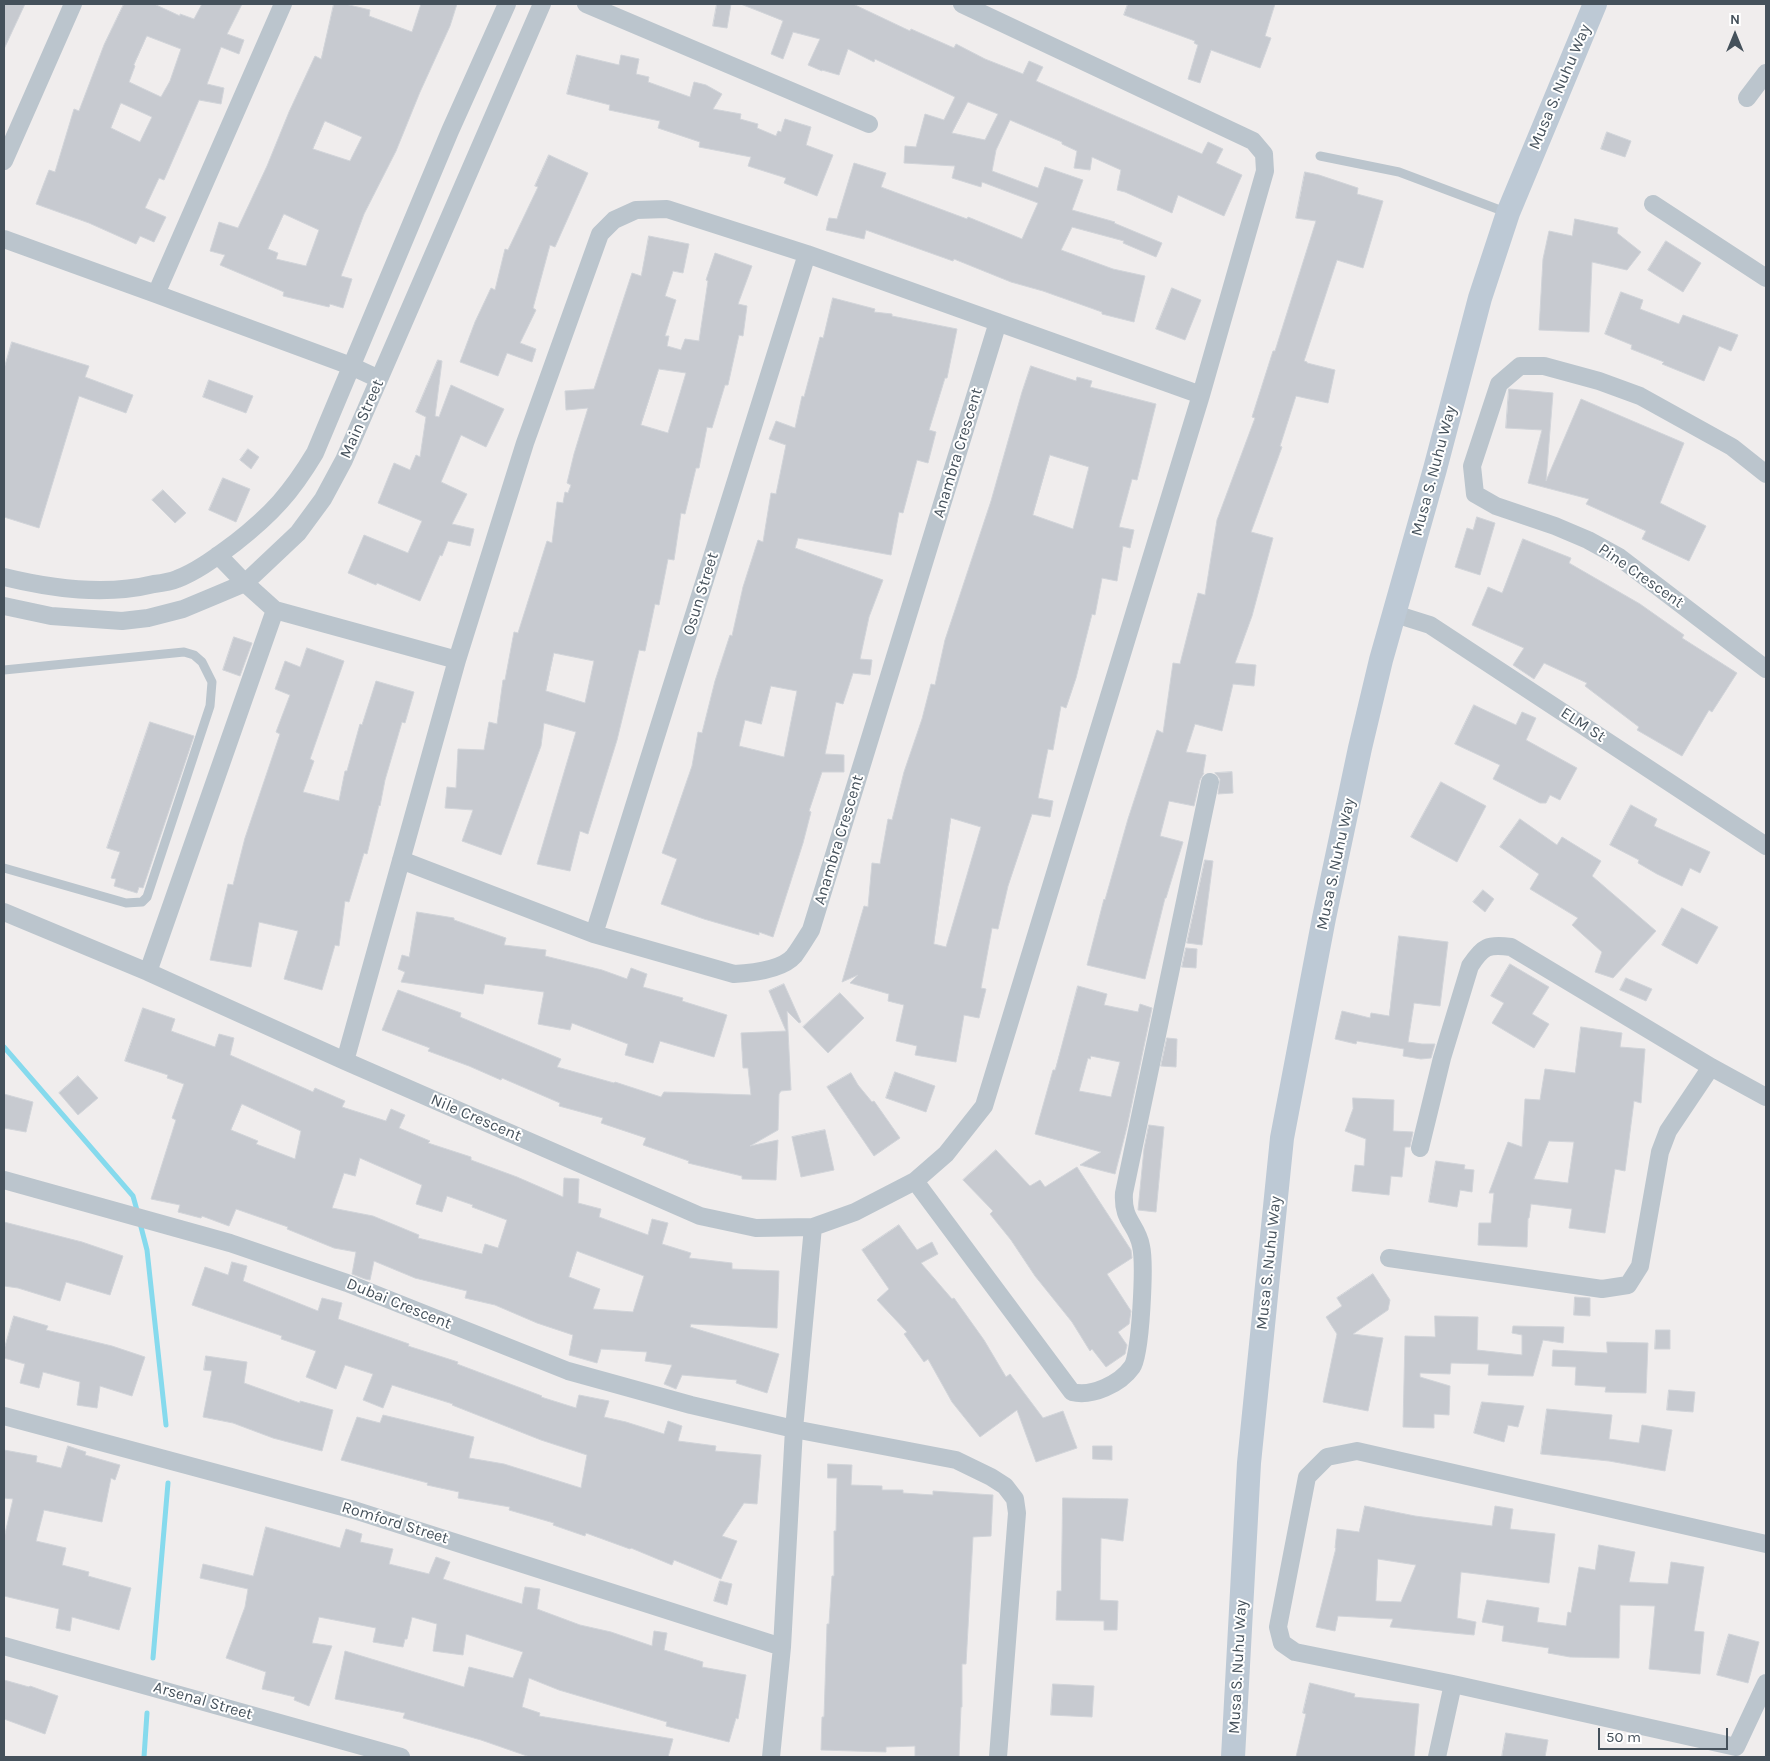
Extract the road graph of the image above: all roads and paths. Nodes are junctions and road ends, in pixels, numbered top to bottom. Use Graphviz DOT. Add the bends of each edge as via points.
graph roads {
  1 [pos="73,4"];
  2 [pos="283,4"];
  3 [pos="507,4"];
  4 [pos="542,4"];
  5 [pos="586,4"];
  6 [pos="962,4"];
  7 [pos="1595,4"];
  8 [pos="1766,74"];
  9 [pos="1747,98"];
  10 [pos="869,124"];
  11 [pos="1320,156"];
  12 [pos="4,161"];
  13 [pos="1653,204"];
  14 [pos="1508,213"];
  15 [pos="4,239"];
  16 [pos="807,254"];
  17 [pos="1766,278"];
  18 [pos="156,294"];
  19 [pos="998,322"];
  20 [pos="351,366"];
  21 [pos="379,379"];
  22 [pos="1201,395"];
  23 [pos="1766,474"];
  24 [pos="218,555"];
  25 [pos="4,577"];
  26 [pos="245,583"];
  27 [pos="4,606"];
  28 [pos="275,610"];
  29 [pos="1395,614"];
  30 [pos="457,660"];
  31 [pos="1766,669"];
  32 [pos="4,670"];
  33 [pos="1210,782"];
  34 [pos="1766,846"];
  35 [pos="401,860"];
  36 [pos="4,868"];
  37 [pos="4,912"];
  38 [pos="594,934"];
  39 [pos="148,972"];
  40 [pos="345,1062"];
  41 [pos="1711,1067"];
  42 [pos="1766,1096"];
  43 [pos="1420,1148"];
  44 [pos="4,1180"];
  45 [pos="915,1181"];
  46 [pos="813,1227"];
  47 [pos="1389,1258"];
  48 [pos="4,1416"];
  49 [pos="794,1430"];
  50 [pos="1766,1544"];
  51 [pos="4,1646"];
  52 [pos="782,1647"];
  53 [pos="1453,1684"];
  54 [pos="1766,1684"];
  55 [pos="401,1757"];
  56 [pos="771,1757"];
  57 [pos="998,1757"];
  58 [pos="1233,1757"];
  59 [pos="1438,1757"];
  1 -- 12 [label="street"];
  2 -- 18 [label="street"];
  3 -- 20 [label="street, Main Street"];
  4 -- 21 [label="street, Main Street"];
  5 -- 10 [label="street"];
  6 -- 22 [label="street, Nile Crescent" via="1253,141 1264,154 1266,171"];
  7 -- 14 [label="street, Musa S. Nuhu Way"];
  8 -- 9 [label="street"];
  11 -- 14 [label="lane" via="1399,172"];
  13 -- 17 [label="street"];
  14 -- 29 [label="street, Musa S. Nuhu Way" via="1480,298"];
  15 -- 18 [label="street"];
  16 -- 19 [label="street"];
  16 -- 30 [label="street" via="667,209 636,210 614,220 600,234 525,442"];
  16 -- 38 [label="street, Osun Street"];
  18 -- 20 [label="street"];
  19 -- 22 [label="street"];
  19 -- 38 [label="street, Anambra Crescent" via="811,930 792,958 776,967 734,974"];
  20 -- 21 [label="street"];
  20 -- 24 [label="street, Main Street" via="314,453 298,480 277,508"];
  21 -- 26 [label="street, Main Street" via="344,460 323,499 298,533"];
  22 -- 45 [label="street, Nile Crescent" via="984,1106 946,1154"];
  23 -- 31 [label="street, Pine Crescent" via="1732,447 1640,396 1544,366 1520,366 1499,384 1472,466 1475,494 1496,506 1588,540 1619,557"];
  24 -- 25 [label="street, Main Street" via="176,579 139,588 72,590"];
  24 -- 26 [label="street"];
  26 -- 27 [label="street, Main Street" via="183,609 122,621 51,616"];
  26 -- 28 [label="street"];
  28 -- 30 [label="street"];
  28 -- 39 [label="street"];
  29 -- 34 [label="street, ELM St" via="1430,624"];
  29 -- 58 [label="street, Musa S. Nuhu Way" via="1360,748 1282,1138 1249,1462"];
  30 -- 35 [label="street"];
  32 -- 36 [label="lane" via="184,652 202,662 212,682 210,706 147,897 142,902 126,903"];
  33 -- 45 [label="street" via="1124,1193 1123,1205 1141,1245 1142,1260 1138,1345 1133,1366 1119,1380 1093,1393 1072,1392"];
  35 -- 38 [label="street, Anambra Crescent"];
  35 -- 40 [label="street"];
  37 -- 39 [label="street, Nile Crescent"];
  39 -- 40 [label="street, Nile Crescent"];
  40 -- 46 [label="street, Nile Crescent" via="700,1216 756,1228"];
  41 -- 42 [label="street"];
  41 -- 43 [label="street" via="1511,947 1495,945 1485,948 1470,966 1442,1058"];
  41 -- 47 [label="street" via="1668,1131 1660,1152 1640,1266 1628,1285 1602,1289"];
  44 -- 49 [label="street, Dubai Crescent" via="230,1244 347,1283 568,1371"];
  45 -- 46 [label="street, Nile Crescent" via="855,1212"];
  46 -- 49 [label="street"];
  48 -- 52 [label="street, Romford Street" via="354,1510"];
  49 -- 52 [label="street"];
  49 -- 57 [label="street, Dubai Crescent" via="956,1460 992,1477 1015,1499 1017,1513"];
  50 -- 53 [label="street" via="1357,1451 1327,1457 1308,1477 1278,1627 1282,1643 1296,1652"];
  51 -- 55 [label="street, Arsenal Street"];
  52 -- 56 [label="street"];
  53 -- 54 [label="street" via="1736,1747"];
  53 -- 59 [label="street"];
}
